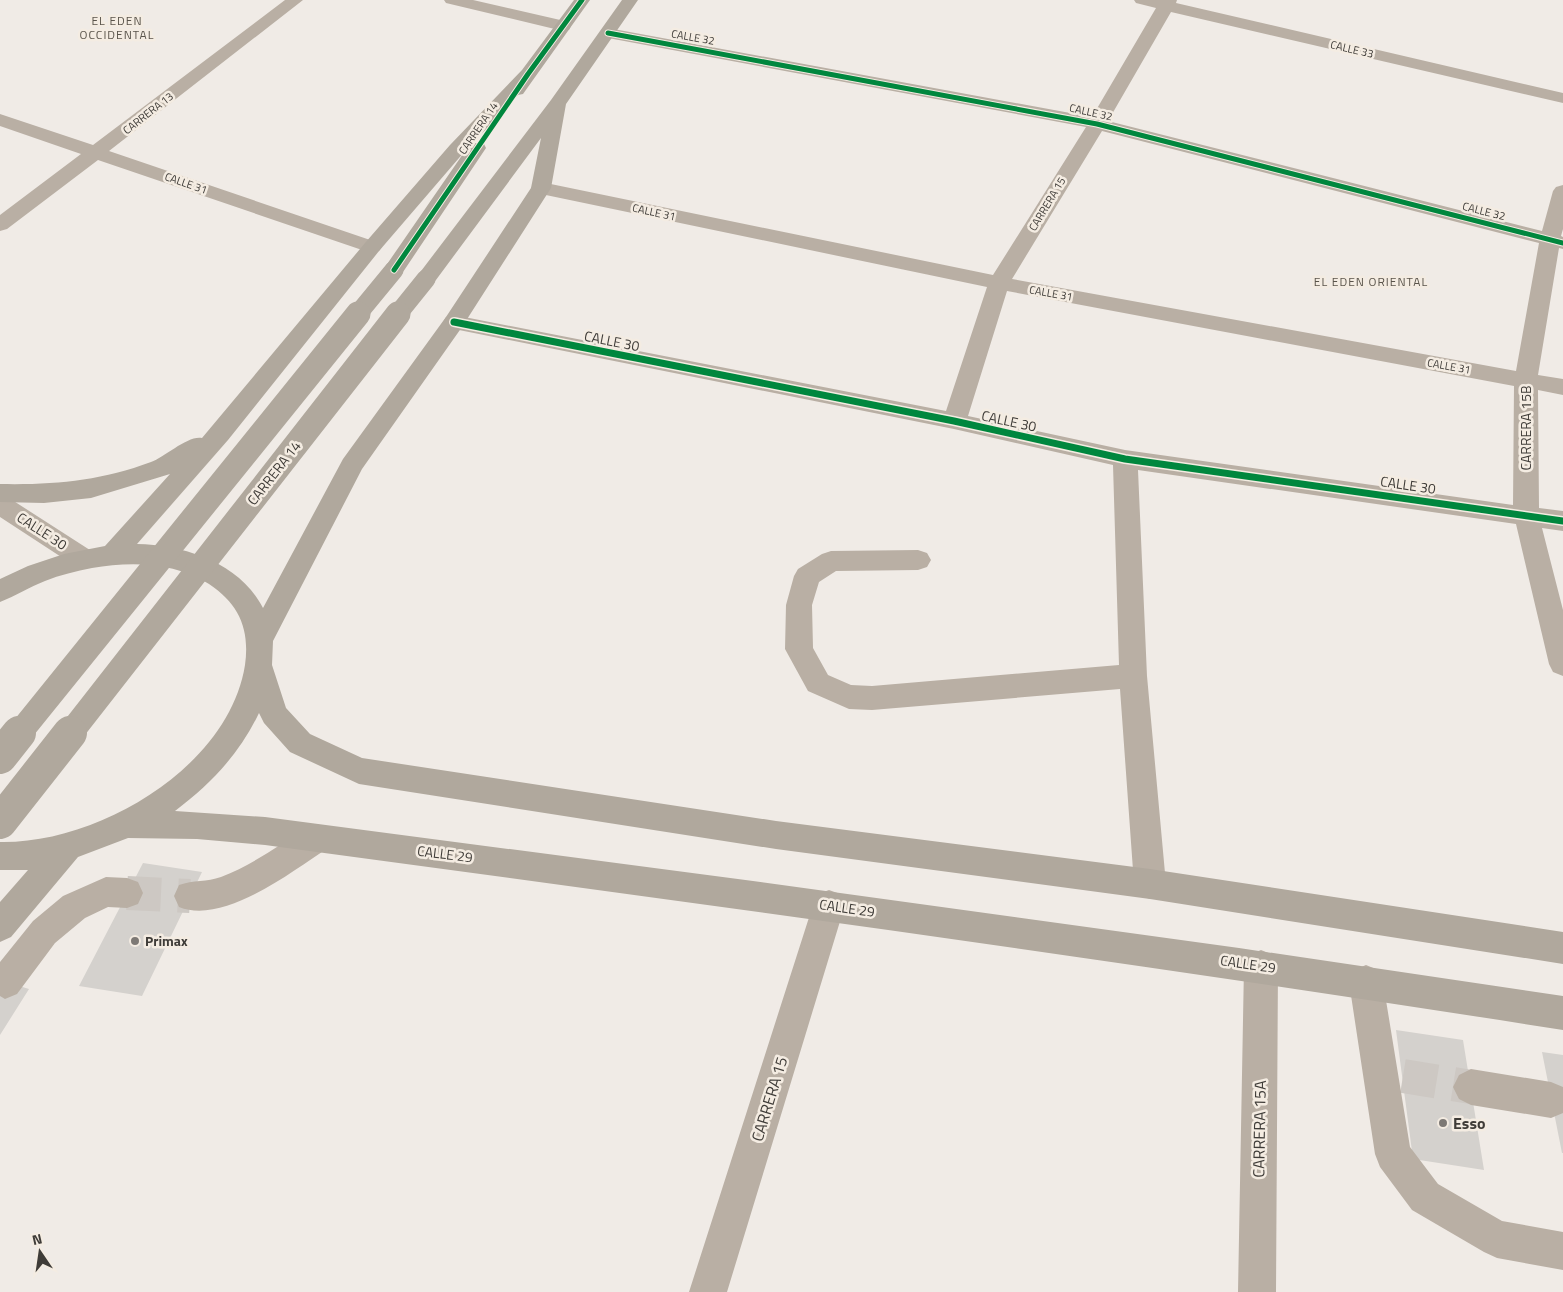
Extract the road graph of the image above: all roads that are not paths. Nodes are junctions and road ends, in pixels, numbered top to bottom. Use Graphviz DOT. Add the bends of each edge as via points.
graph roads {
  1 [pos="295,0"];
  2 [pos="452,0"];
  3 [pos="582,0"];
  4 [pos="630,0"];
  5 [pos="1142,0"];
  6 [pos="1168,3"];
  7 [pos="563,26"];
  8 [pos="608,33"];
  9 [pos="528,74"];
  10 [pos="1563,98"];
  11 [pos="558,104"];
  12 [pos="0,120"];
  13 [pos="1097,124"];
  14 [pos="97,152"];
  15 [pos="540,188"];
  16 [pos="1563,191"];
  17 [pos="0,225"];
  18 [pos="1556,241"];
  19 [pos="372,246"];
  20 [pos="999,283"];
  21 [pos="454,322"];
  22 [pos="1526,380"];
  23 [pos="1563,387"];
  24 [pos="954,421"];
  25 [pos="220,434"];
  26 [pos="1125,459"];
  27 [pos="0,493"];
  28 [pos="0,505"];
  29 [pos="1526,514"];
  30 [pos="1563,521"];
  31 [pos="113,555"];
  32 [pos="84,559"];
  33 [pos="918,560"];
  34 [pos="0,591"];
  35 [pos="260,654"];
  36 [pos="1563,664"];
  37 [pos="1132,676"];
  38 [pos="0,757"];
  39 [pos="0,822"];
  40 [pos="128,824"];
  41 [pos="317,838"];
  42 [pos="67,848"];
  43 [pos="0,856"];
  44 [pos="1150,884"];
  45 [pos="127,893"];
  46 [pos="190,896"];
  47 [pos="829,905"];
  48 [pos="0,926"];
  49 [pos="1563,948"];
  50 [pos="1261,966"];
  51 [pos="5,982"];
  52 [pos="1366,982"];
  53 [pos="1563,1013"];
  54 [pos="1471,1087"];
  55 [pos="1551,1100"];
  56 [pos="1563,1251"];
  57 [pos="708,1292"];
  58 [pos="1257,1292"];
  1 -- 14 [label="street, CARRERA 13"];
  2 -- 7 [label="street"];
  3 -- 7 [label="main road, CARRERA 14"];
  4 -- 8 [label="main road, CARRERA 14"];
  5 -- 6 [label="street, CALLE 33"];
  6 -- 10 [label="street, CALLE 33"];
  6 -- 13 [label="street, CARRERA 15"];
  7 -- 9 [label="main road, CARRERA 14"];
  8 -- 11 [label="main road, CARRERA 14"];
  8 -- 13 [label="street, CALLE 32"];
  9 -- 19 [label="main road"];
  9 -- 38 [label="main road, CARRERA 14, bridge" via="394,270"];
  11 -- 15 [label="main road"];
  11 -- 39 [label="main road, CARRERA 14, bridge" via="426,279"];
  12 -- 14 [label="street, CALLE 31"];
  13 -- 18 [label="street, CALLE 32"];
  13 -- 20 [label="street, CARRERA 15"];
  14 -- 17 [label="street, CARRERA 13"];
  14 -- 19 [label="street, CALLE 31"];
  15 -- 20 [label="street, CALLE 31"];
  15 -- 21 [label="main road"];
  16 -- 18 [label="street, CARRERA 15B"];
  18 -- 22 [label="street, CARRERA 15B"];
  19 -- 25 [label="main road"];
  20 -- 22 [label="street, CALLE 31"];
  20 -- 24 [label="street, CARRERA 15"];
  21 -- 24 [label="street, CALLE 30"];
  21 -- 35 [label="main road" via="352,465"];
  22 -- 23 [label="street, CALLE 31"];
  22 -- 29 [label="street, CARRERA 15B"];
  24 -- 26 [label="street, CALLE 30"];
  25 -- 27 [label="main road" via="161,468 91,489 44,494"];
  25 -- 31 [label="main road"];
  26 -- 29 [label="street, CALLE 30"];
  26 -- 37 [label="street"];
  28 -- 32 [label="street, CALLE 30"];
  29 -- 30 [label="street, CALLE 30"];
  29 -- 36 [label="street, CARRERA 15B"];
  31 -- 32 [label="main road"];
  31 -- 35 [label="main road" via="167,557 196,564 227,582 250,608"];
  32 -- 34 [label="main road" via="37,573"];
  33 -- 37 [label="street" via="831,560 807,576 799,605 799,649 818,683 849,697 872,698"];
  35 -- 40 [label="main road" via="247,709 220,752 179,792"];
  35 -- 44 [label="main road" via="274,714 300,743 359,771 776,835"];
  37 -- 44 [label="street"];
  40 -- 41 [label="main road, CALLE 29" via="197,825"];
  40 -- 42 [label="main road"];
  41 -- 46 [label="street" via="257,878 219,893"];
  41 -- 47 [label="main road, CALLE 29"];
  42 -- 43 [label="main road"];
  42 -- 48 [label="main road"];
  44 -- 49 [label="main road"];
  45 -- 51 [label="street" via="106,892 74,907 44,932"];
  47 -- 50 [label="main road, CALLE 29"];
  47 -- 57 [label="street, CARRERA 15"];
  50 -- 52 [label="main road, CALLE 29"];
  50 -- 58 [label="street, CARRERA 15A"];
  52 -- 53 [label="main road, CALLE 29"];
  52 -- 56 [label="street" via="1391,1074 1393,1154 1425,1197 1497,1239"];
  54 -- 55 [label="street"];
}
